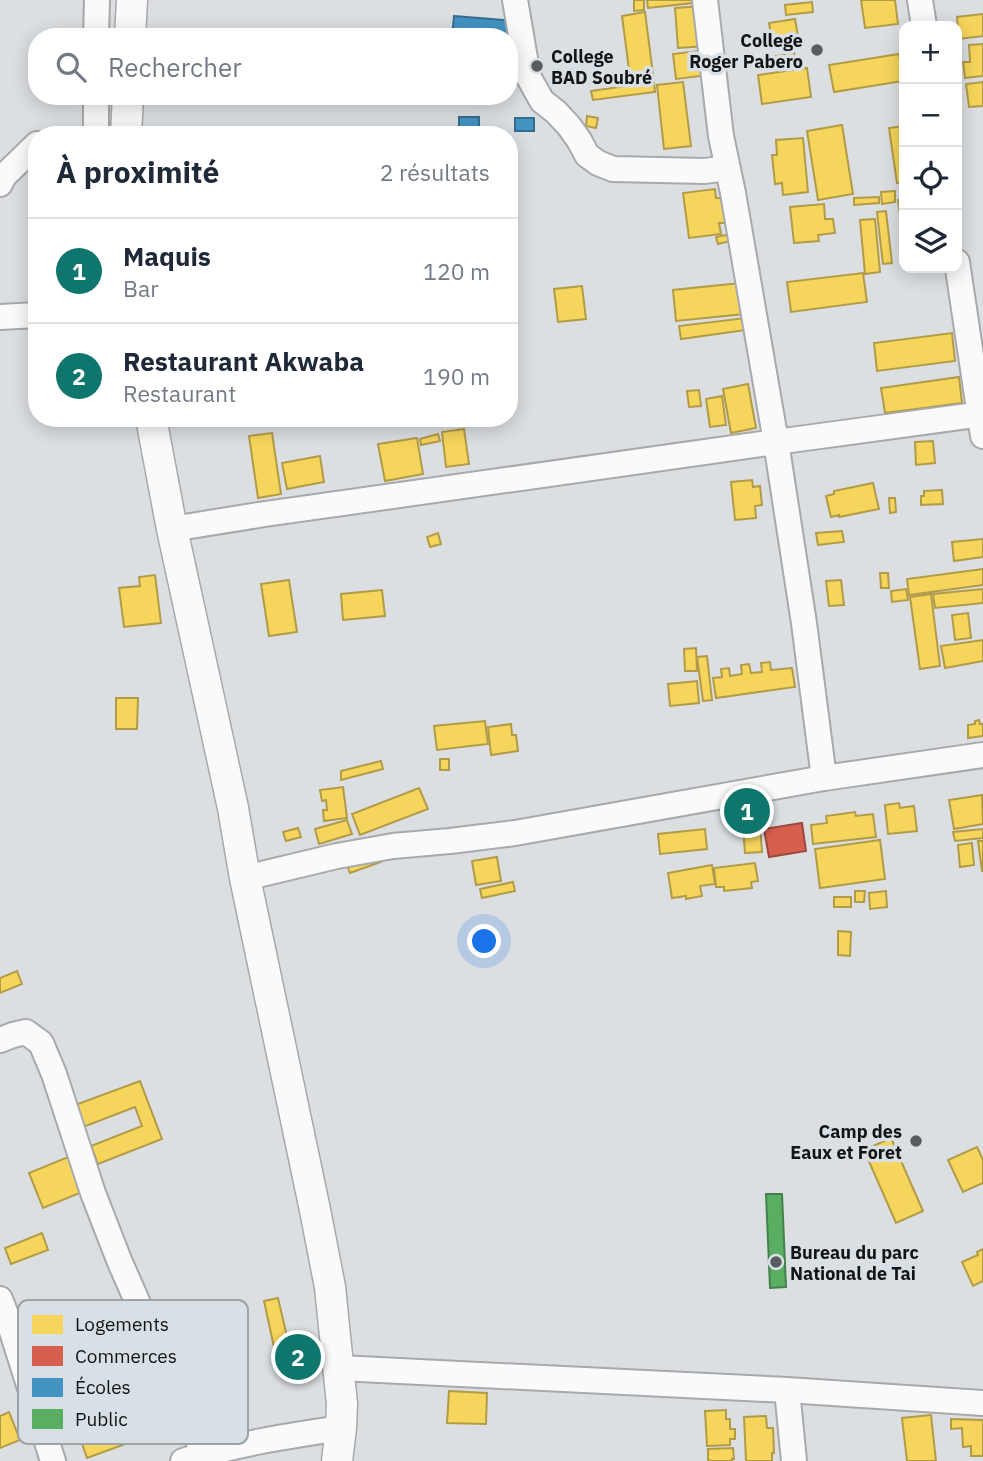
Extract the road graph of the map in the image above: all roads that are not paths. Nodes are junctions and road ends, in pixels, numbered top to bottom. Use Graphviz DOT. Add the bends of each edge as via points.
graph roads {
  1 [pos="97,0"];
  2 [pos="132,0"];
  3 [pos="515,0"];
  4 [pos="705,0"];
  5 [pos="920,0"];
  6 [pos="923,21"];
  7 [pos="96,28"];
  8 [pos="130,28"];
  9 [pos="94,105"];
  10 [pos="128,105"];
  11 [pos="90,126"];
  12 [pos="126,126"];
  13 [pos="28,153"];
  14 [pos="727,168"];
  15 [pos="0,184"];
  16 [pos="959,273"];
  17 [pos="28,315"];
  18 [pos="0,317"];
  19 [pos="982,422"];
  20 [pos="153,427"];
  21 [pos="776,442"];
  22 [pos="172,530"];
  23 [pos="983,755"];
  24 [pos="824,778"];
  25 [pos="245,878"];
  26 [pos="0,1040"];
  27 [pos="135,1300"];
  28 [pos="3,1315"];
  29 [pos="18,1360"];
  30 [pos="339,1368"];
  31 [pos="787,1390"];
  32 [pos="983,1403"];
  33 [pos="341,1429"];
  34 [pos="46,1444"];
  35 [pos="194,1457"];
  36 [pos="52,1461"];
  37 [pos="337,1461"];
  38 [pos="793,1461"];
  1 -- 7 [label="street"];
  2 -- 8 [label="main road"];
  3 -- 14 [label="street" via="528,76 542,101 569,126 587,155 613,169"];
  4 -- 14 [label="street"];
  5 -- 6 [label="street"];
  9 -- 11 [label="street"];
  10 -- 12 [label="main road"];
  13 -- 15 [label="street"];
  14 -- 21 [label="street"];
  16 -- 19 [label="street"];
  17 -- 18 [label="street"];
  19 -- 21 [label="street"];
  20 -- 22 [label="main road"];
  21 -- 22 [label="street"];
  21 -- 24 [label="street"];
  22 -- 25 [label="main road"];
  23 -- 24 [label="street"];
  24 -- 25 [label="street" via="515,833 393,846"];
  25 -- 30 [label="main road" via="330,1287"];
  26 -- 27 [label="street" via="26,1032 41,1043"];
  28 -- 29 [label="street"];
  30 -- 31 [label="street"];
  30 -- 33 [label="main road"];
  31 -- 32 [label="street"];
  31 -- 38 [label="street"];
  33 -- 35 [label="street"];
  33 -- 37 [label="main road"];
  34 -- 36 [label="street"];
}
